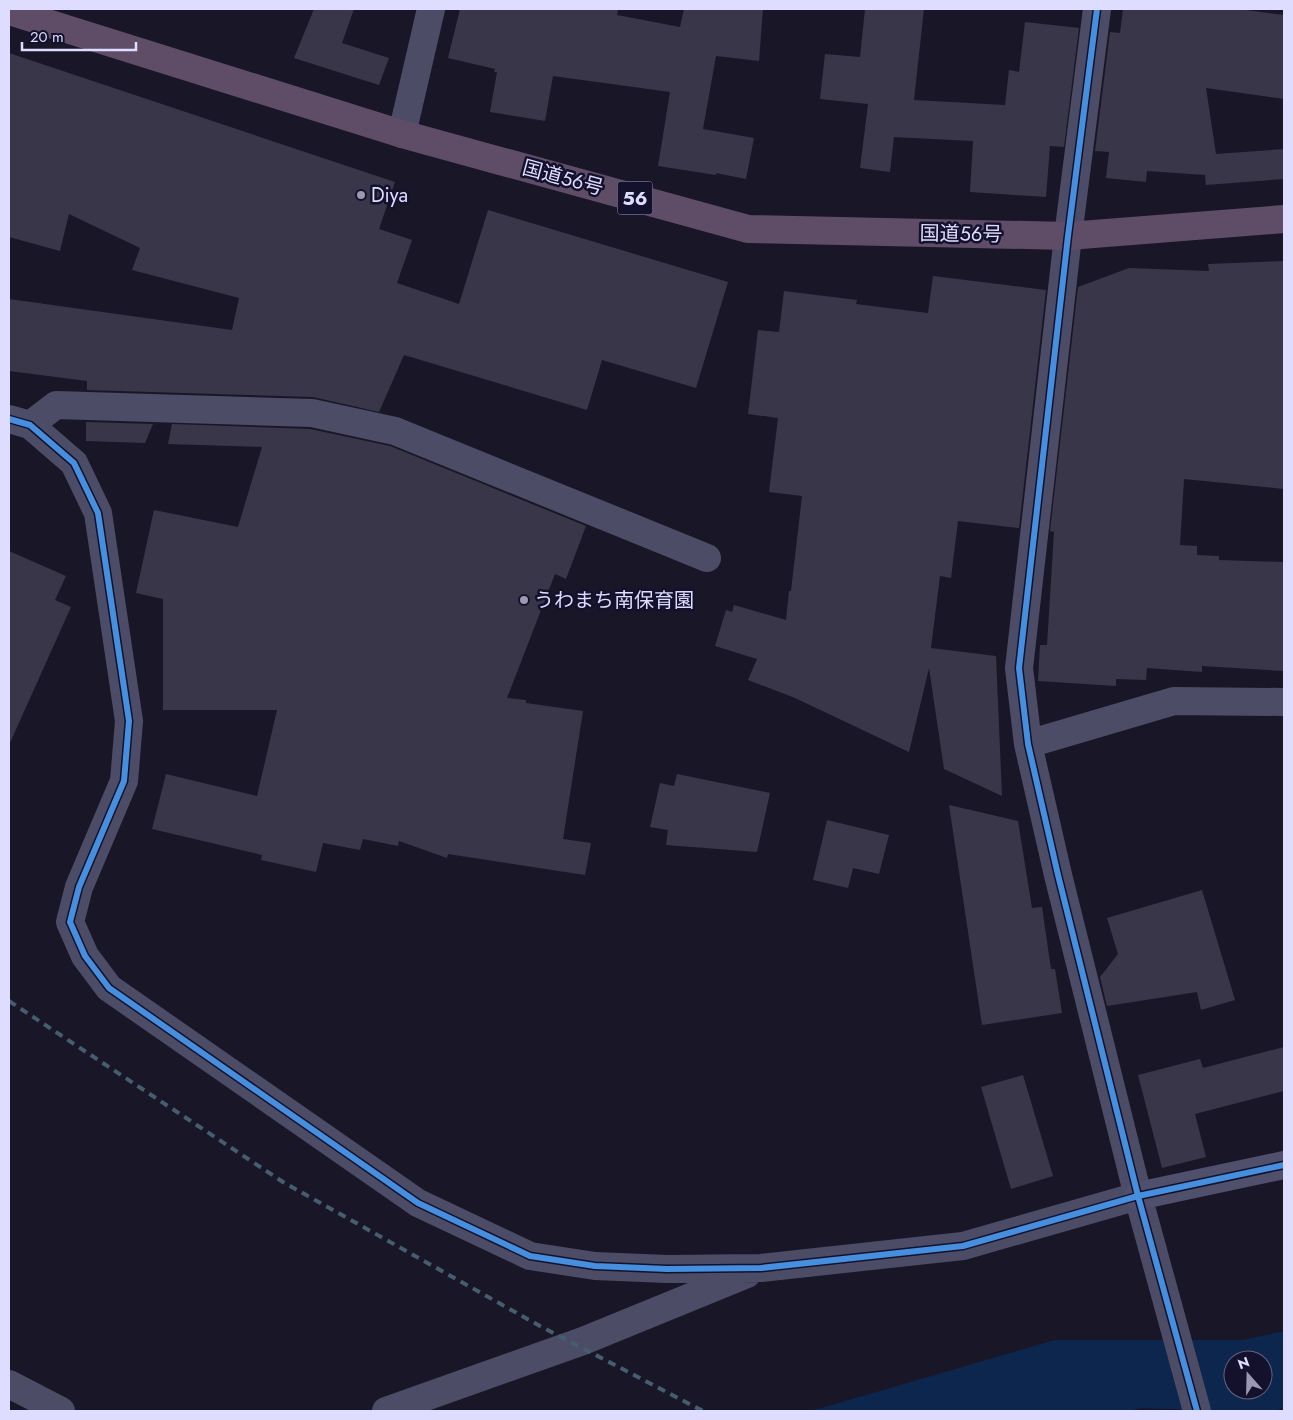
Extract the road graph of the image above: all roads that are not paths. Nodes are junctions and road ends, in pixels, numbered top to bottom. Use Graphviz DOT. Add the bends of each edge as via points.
graph roads {
  1 [pos="431,9"];
  2 [pos="1097,9"];
  3 [pos="9,11"];
  4 [pos="402,134"];
  5 [pos="1284,219"];
  6 [pos="1068,236"];
  7 [pos="19,422"];
  8 [pos="707,558"];
  9 [pos="1284,702"];
  10 [pos="1028,744"];
  11 [pos="1284,1165"];
  12 [pos="1138,1196"];
  13 [pos="761,1268"];
  14 [pos="9,1384"];
  15 [pos="61,1411"];
  16 [pos="386,1411"];
  17 [pos="1197,1411"];
  1 -- 4 [label="street"];
  2 -- 6 [label="street"];
  3 -- 4 [label="highway, 国道56号 / 56"];
  4 -- 6 [label="highway, 国道56号 / 56" via="748,229"];
  5 -- 6 [label="highway, 国道56号 / 56"];
  6 -- 10 [label="street" via="1019,668"];
  7 -- 8 [label="street" via="56,405 312,413 395,431"];
  7 -- 13 [label="street" via="74,463 98,513 129,721 124,781 79,887 70,922 85,956 109,988 418,1203 530,1256 595,1266"];
  9 -- 10 [label="street" via="1174,701"];
  10 -- 12 [label="street"];
  11 -- 12 [label="street"];
  12 -- 13 [label="street" via="963,1246"];
  12 -- 17 [label="street"];
  13 -- 16 [label="street" via="583,1341"];
  14 -- 15 [label="street"];
}
